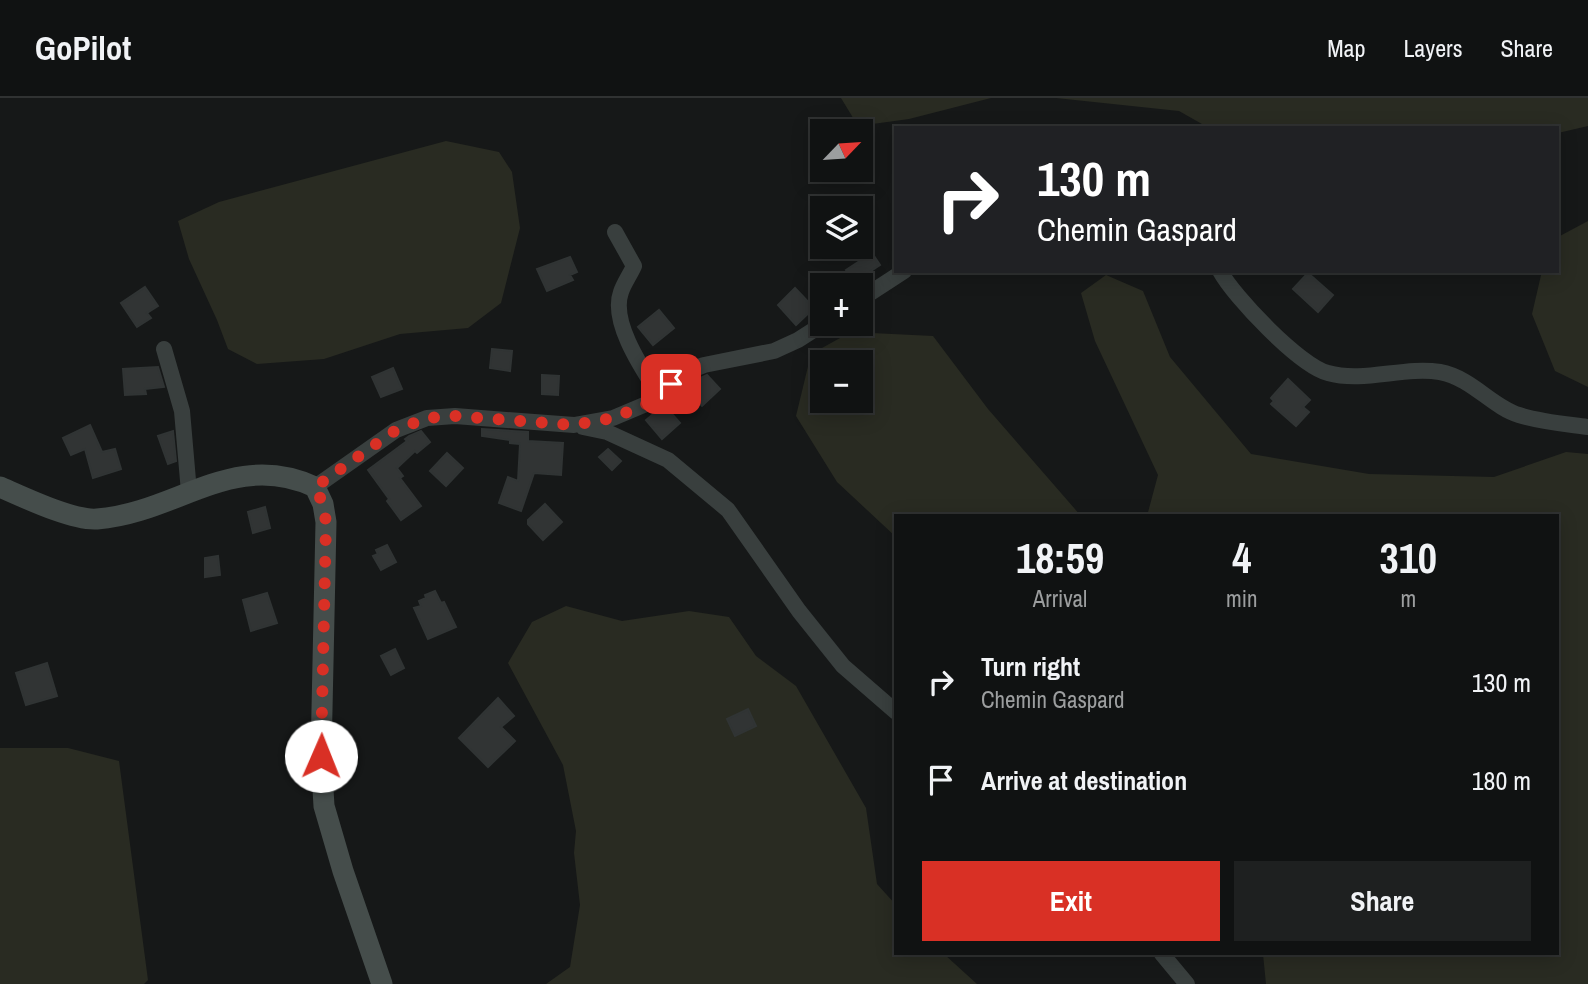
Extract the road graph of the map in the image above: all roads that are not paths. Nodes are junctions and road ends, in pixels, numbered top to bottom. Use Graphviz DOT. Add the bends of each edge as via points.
graph roads {
  1 [pos="615,232"];
  2 [pos="901,273"];
  3 [pos="1222,273"];
  4 [pos="873,291"];
  5 [pos="810,332"];
  6 [pos="164,349"];
  7 [pos="659,395"];
  8 [pos="574,425"];
  9 [pos="1588,428"];
  10 [pos="0,487"];
  11 [pos="315,487"];
  12 [pos="189,492"];
  13 [pos="894,710"];
  14 [pos="1163,955"];
  15 [pos="382,984"];
  16 [pos="1187,984"];
  1 -- 7 [label="street" via="634,266 621,292 620,317 635,356"];
  2 -- 4 [label="street"];
  3 -- 9 [label="street" via="1244,303 1301,358 1327,373 1439,372 1461,379 1518,415"];
  5 -- 7 [label="street" via="774,351 684,373"];
  6 -- 12 [label="street" via="182,411"];
  7 -- 8 [label="street" via="613,418"];
  8 -- 11 [label="street" via="427,418 396,430"];
  8 -- 13 [label="street" via="607,432 668,460 728,510 843,666"];
  10 -- 12 [label="main road" via="41,506 94,519 135,512"];
  11 -- 12 [label="main road" via="294,477 269,474 240,476"];
  11 -- 15 [label="main road" via="326,522 324,806"];
  14 -- 16 [label="street"];
}
